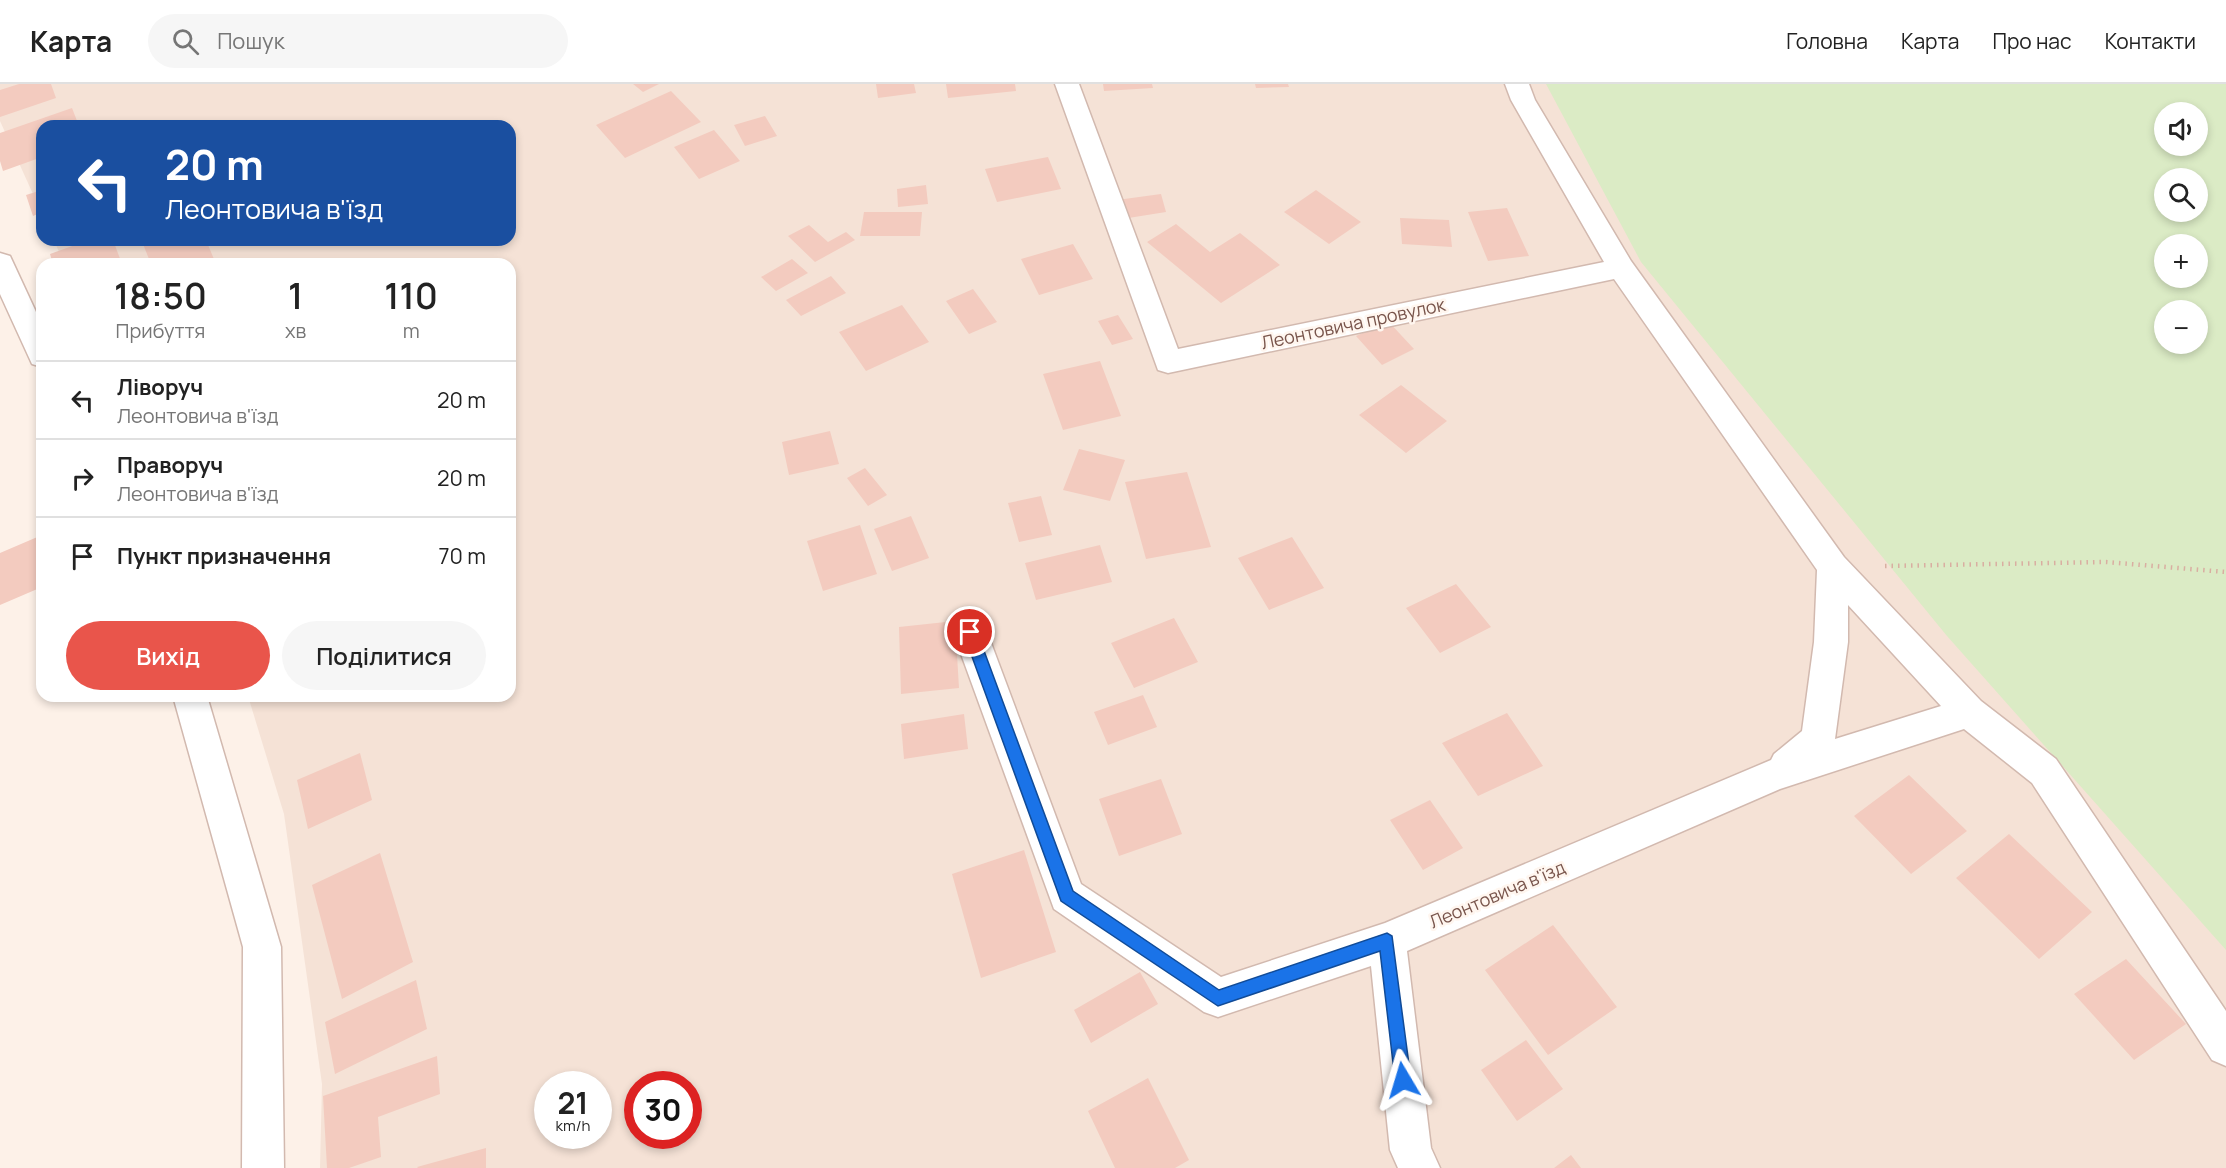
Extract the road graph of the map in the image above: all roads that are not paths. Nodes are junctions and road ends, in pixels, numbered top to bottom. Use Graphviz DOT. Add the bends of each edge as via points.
graph roads {
  1 [pos="1067,84"];
  2 [pos="1517,84"];
  3 [pos="0,263"];
  4 [pos="1621,268"];
  5 [pos="36,343"];
  6 [pos="1833,567"];
  7 [pos="970,632"];
  8 [pos="192,702"];
  9 [pos="1970,712"];
  10 [pos="1774,775"];
  11 [pos="1387,941"];
  12 [pos="2226,1046"];
  13 [pos="263,1168"];
  14 [pos="1419,1168"];
  1 -- 4 [label="street, Леонтовича провулок" via="1168,362"];
  2 -- 4 [label="street"];
  3 -- 5 [label="street"];
  4 -- 6 [label="street"];
  6 -- 9 [label="street"];
  6 -- 10 [label="street" via="1832,642 1818,739"];
  7 -- 11 [label="street, Леонтовича в'їзд" via="1067,896 1218,998"];
  8 -- 13 [label="street" via="262,947"];
  9 -- 10 [label="street"];
  9 -- 12 [label="street" via="2044,771"];
  10 -- 11 [label="street, Леонтовича в'їзд"];
  11 -- 14 [label="street" via="1412,1150"];
}
